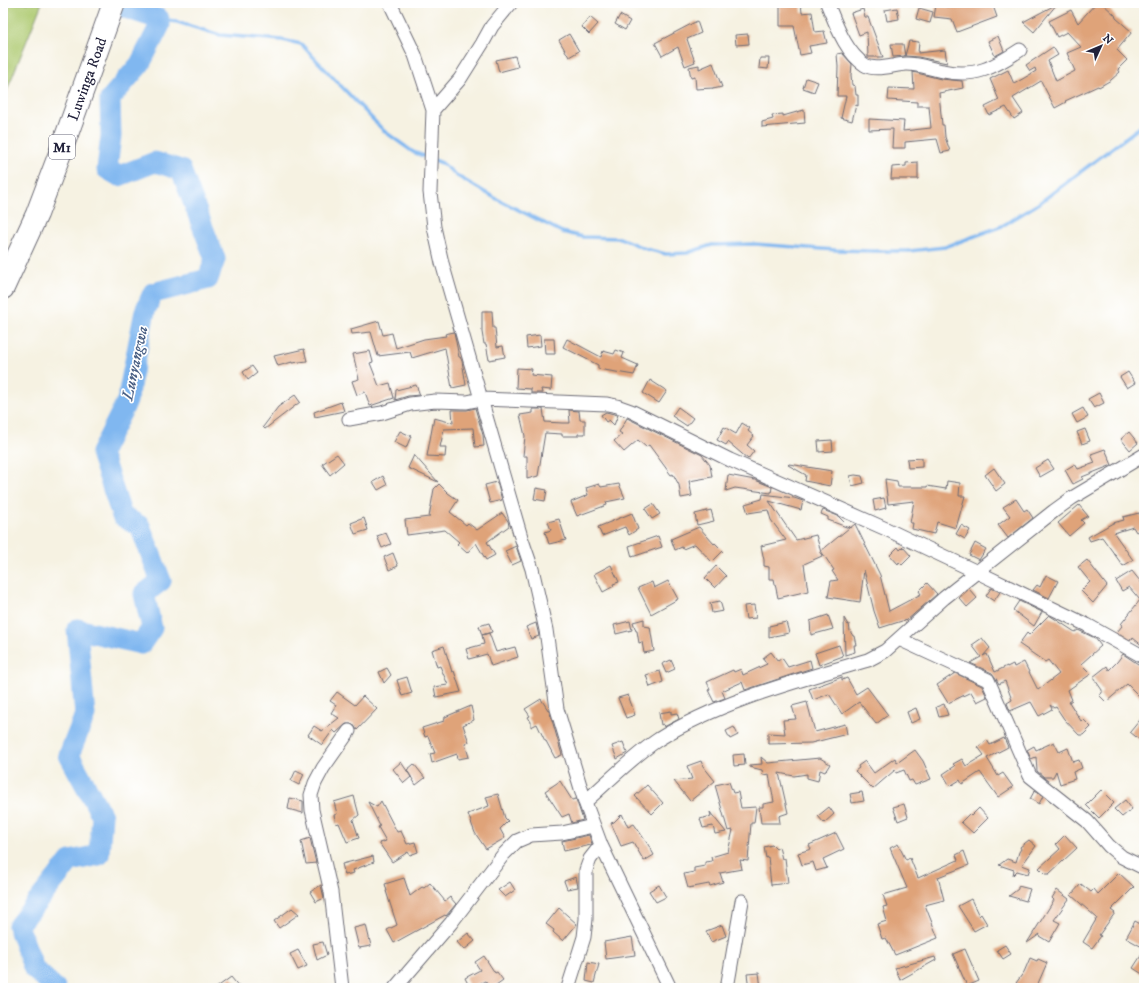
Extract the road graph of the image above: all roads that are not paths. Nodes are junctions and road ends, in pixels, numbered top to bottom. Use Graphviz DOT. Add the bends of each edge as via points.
graph roads {
  1 [pos="114,3"];
  2 [pos="390,3"];
  3 [pos="511,3"];
  4 [pos="827,3"];
  5 [pos="1020,50"];
  6 [pos="433,110"];
  7 [pos="3,288"];
  8 [pos="481,399"];
  9 [pos="348,419"];
  10 [pos="1144,455"];
  11 [pos="977,572"];
  12 [pos="899,639"];
  13 [pos="1144,657"];
  14 [pos="349,731"];
  15 [pos="585,802"];
  16 [pos="593,826"];
  17 [pos="601,845"];
  18 [pos="1144,868"];
  19 [pos="742,901"];
  20 [pos="342,988"];
  21 [pos="395,988"];
  22 [pos="568,988"];
  23 [pos="670,988"];
  24 [pos="727,988"];
  1 -- 7 [label="highway, Luwinga Road / M1" via="40,206"];
  2 -- 6 [label="street" via="415,55"];
  3 -- 6 [label="street" via="492,26 460,79"];
  4 -- 5 [label="street" via="847,46 866,66 875,68 915,64 960,74 975,73 1003,61"];
  6 -- 8 [label="street" via="430,192 434,228"];
  8 -- 9 [label="street" via="467,402 435,401 410,404 382,413"];
  8 -- 11 [label="street" via="617,406"];
  8 -- 15 [label="street" via="532,569 546,630 557,709"];
  10 -- 11 [label="street" via="1072,498"];
  11 -- 12 [label="street"];
  11 -- 13 [label="street" via="1087,625"];
  12 -- 15 [label="street" via="885,651 868,660 747,697 692,721 653,744"];
  12 -- 18 [label="street" via="988,680 1030,776 1087,821 1122,857"];
  14 -- 20 [label="street" via="315,783 311,795 312,810 331,892"];
  15 -- 16 [label="street"];
  16 -- 17 [label="street"];
  16 -- 21 [label="street" via="562,833 531,835 517,841"];
  17 -- 22 [label="street" via="590,859 586,870 584,937"];
  17 -- 23 [label="street"];
  19 -- 24 [label="street"];
}
